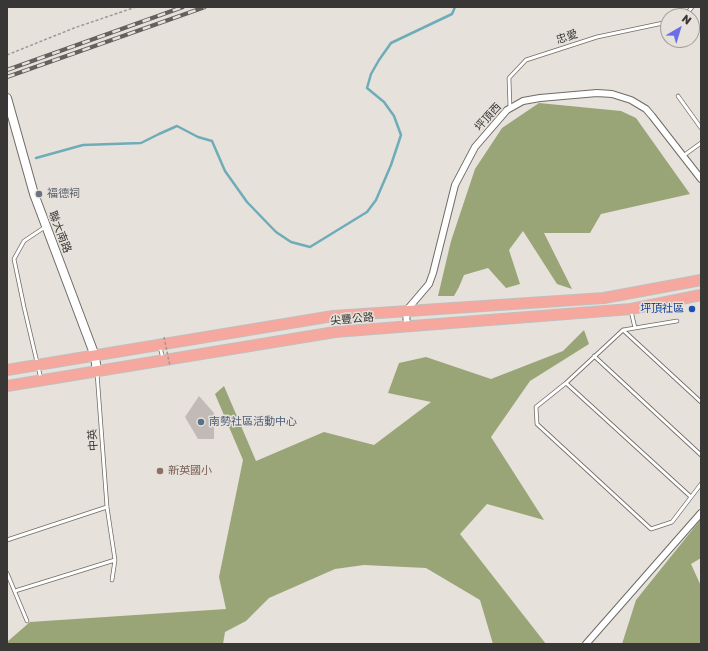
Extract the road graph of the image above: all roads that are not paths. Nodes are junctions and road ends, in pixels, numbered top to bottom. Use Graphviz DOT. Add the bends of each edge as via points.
graph roads {
  1 [pos="660,24"];
  2 [pos="678,96"];
  3 [pos="7,98"];
  4 [pos="510,108"];
  5 [pos="701,128"];
  6 [pos="701,143"];
  7 [pos="683,156"];
  8 [pos="701,179"];
  9 [pos="46,226"];
  10 [pos="701,280"];
  11 [pos="701,295"];
  12 [pos="631,309"];
  13 [pos="406,311"];
  14 [pos="677,321"];
  15 [pos="407,327"];
  16 [pos="635,328"];
  17 [pos="623,330"];
  18 [pos="162,341"];
  19 [pos="95,356"];
  20 [pos="594,356"];
  21 [pos="167,363"];
  22 [pos="37,366"];
  23 [pos="7,370"];
  24 [pos="97,372"];
  25 [pos="41,381"];
  26 [pos="566,383"];
  27 [pos="7,386"];
  28 [pos="701,402"];
  29 [pos="701,455"];
  30 [pos="701,484"];
  31 [pos="691,497"];
  32 [pos="107,507"];
  33 [pos="701,514"];
  34 [pos="7,540"];
  35 [pos="115,560"];
  36 [pos="7,573"];
  37 [pos="112,580"];
  38 [pos="15,590"];
  39 [pos="27,621"];
  40 [pos="586,644"];
  1 -- 4 [label="lane, 忠愛" via="597,37 526,60 509,78"];
  2 -- 5 [label="lane"];
  3 -- 9 [label="street, 聯大南路" via="34,194"];
  4 -- 7 [label="street, 坪頂西" via="523,101 540,98 612,94 631,100 646,109"];
  4 -- 13 [label="street, 坪頂西" via="475,147 458,179 429,284"];
  6 -- 7 [label="lane"];
  7 -- 8 [label="street, 坪頂西"];
  9 -- 19 [label="street, 聯大南路"];
  9 -- 22 [label="lane" via="24,241 14,259"];
  10 -- 13 [label="main road, 尖豐公路" via="604,298"];
  11 -- 12 [label="main road, 尖豐公路"];
  12 -- 15 [label="main road, 尖豐公路"];
  12 -- 16 [label="lane"];
  13 -- 15 [label="street"];
  13 -- 18 [label="main road, 尖豐公路" via="333,316"];
  14 -- 16 [label="lane"];
  15 -- 21 [label="main road, 尖豐公路" via="335,332"];
  16 -- 17 [label="lane"];
  17 -- 20 [label="lane"];
  17 -- 28 [label="lane"];
  18 -- 19 [label="main road, 尖豐公路"];
  18 -- 21 [label="lane"];
  19 -- 22 [label="main road, 尖豐公路"];
  19 -- 24 [label="street, 聯大南路"];
  20 -- 26 [label="lane"];
  20 -- 29 [label="lane"];
  21 -- 24 [label="main road, 尖豐公路"];
  22 -- 23 [label="main road, 尖豐公路"];
  22 -- 25 [label="lane"];
  24 -- 25 [label="main road, 尖豐公路"];
  24 -- 32 [label="lane, 中英"];
  25 -- 27 [label="main road, 尖豐公路"];
  26 -- 31 [label="lane"];
  26 -- 31 [label="lane" via="536,407 538,424 645,524 651,529 672,522"];
  30 -- 31 [label="lane"];
  32 -- 34 [label="lane"];
  32 -- 35 [label="lane, 中英"];
  33 -- 40 [label="street"];
  35 -- 37 [label="lane, 中英"];
  35 -- 38 [label="lane"];
  36 -- 38 [label="lane"];
  38 -- 39 [label="lane"];
}
